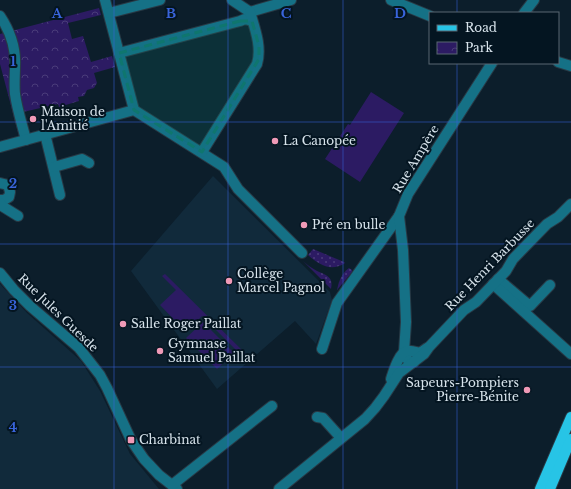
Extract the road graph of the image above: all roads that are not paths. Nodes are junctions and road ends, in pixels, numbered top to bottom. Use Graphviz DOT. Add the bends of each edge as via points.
graph roads {
  1 [pos="105,0"];
  2 [pos="160,0"];
  3 [pos="232,0"];
  4 [pos="291,0"];
  5 [pos="391,0"];
  6 [pos="534,0"];
  7 [pos="411,3"];
  8 [pos="525,12"];
  9 [pos="109,13"];
  10 [pos="429,15"];
  11 [pos="0,16"];
  12 [pos="251,17"];
  13 [pos="120,53"];
  14 [pos="559,62"];
  15 [pos="491,64"];
  16 [pos="571,66"];
  17 [pos="134,110"];
  18 [pos="46,134"];
  19 [pos="26,140"];
  20 [pos="0,147"];
  21 [pos="202,152"];
  22 [pos="89,163"];
  23 [pos="54,167"];
  24 [pos="0,183"];
  25 [pos="60,195"];
  26 [pos="0,201"];
  27 [pos="571,204"];
  28 [pos="18,216"];
  29 [pos="399,216"];
  30 [pos="302,253"];
  31 [pos="0,273"];
  32 [pos="496,281"];
  33 [pos="550,285"];
  34 [pos="429,347"];
  35 [pos="322,349"];
  36 [pos="404,352"];
  37 [pos="571,354"];
  38 [pos="414,362"];
  39 [pos="389,389"];
  40 [pos="272,406"];
  41 [pos="317,417"];
  42 [pos="571,417"];
  43 [pos="341,438"];
  44 [pos="571,439"];
  45 [pos="174,487"];
  46 [pos="279,489"];
  47 [pos="540,489"];
  48 [pos="550,489"];
  1 -- 9 [label="street"];
  2 -- 9 [label="street"];
  3 -- 12 [label="street"];
  4 -- 12 [label="street"];
  5 -- 7 [label="street"];
  6 -- 8 [label="street"];
  7 -- 10 [label="street"];
  9 -- 13 [label="street"];
  11 -- 19 [label="street" via="13,45 16,101"];
  12 -- 13 [label="street"];
  12 -- 21 [label="street" via="259,46 257,64"];
  13 -- 17 [label="street"];
  14 -- 16 [label="street"];
  15 -- 29 [label="street, Rue Ampère" via="408,194"];
  17 -- 18 [label="street"];
  17 -- 21 [label="street"];
  18 -- 19 [label="street"];
  18 -- 23 [label="street"];
  19 -- 20 [label="street"];
  21 -- 30 [label="street" via="224,167 238,189"];
  22 -- 23 [label="street" via="82,159"];
  23 -- 25 [label="street"];
  24 -- 26 [label="street" via="8,185 10,192 9,197"];
  26 -- 28 [label="street" via="2,206"];
  27 -- 32 [label="street, Rue Henri Barbusse" via="547,224"];
  29 -- 35 [label="street" via="336,304"];
  29 -- 36 [label="street, Rue Ampère" via="406,322"];
  31 -- 45 [label="street, Rue Jules Guesde" via="30,306 79,348 107,388 131,440 144,460"];
  32 -- 33 [label="street" via="530,306"];
  32 -- 34 [label="street, Rue Henri Barbusse"];
  32 -- 37 [label="street"];
  34 -- 36 [label="street" via="420,353 408,350"];
  34 -- 38 [label="street, Rue Henri Barbusse"];
  36 -- 38 [label="street" via="405,357"];
  36 -- 39 [label="street, Rue Henri Barbusse" via="392,375"];
  38 -- 39 [label="street, Rue Henri Barbusse" via="399,374"];
  39 -- 43 [label="street, Rue Henri Barbusse" via="370,413"];
  40 -- 45 [label="street"];
  41 -- 43 [label="street" via="323,418"];
  42 -- 47 [label="main road"];
  43 -- 46 [label="street, Rue Henri Barbusse"];
  44 -- 48 [label="main road"];
}
